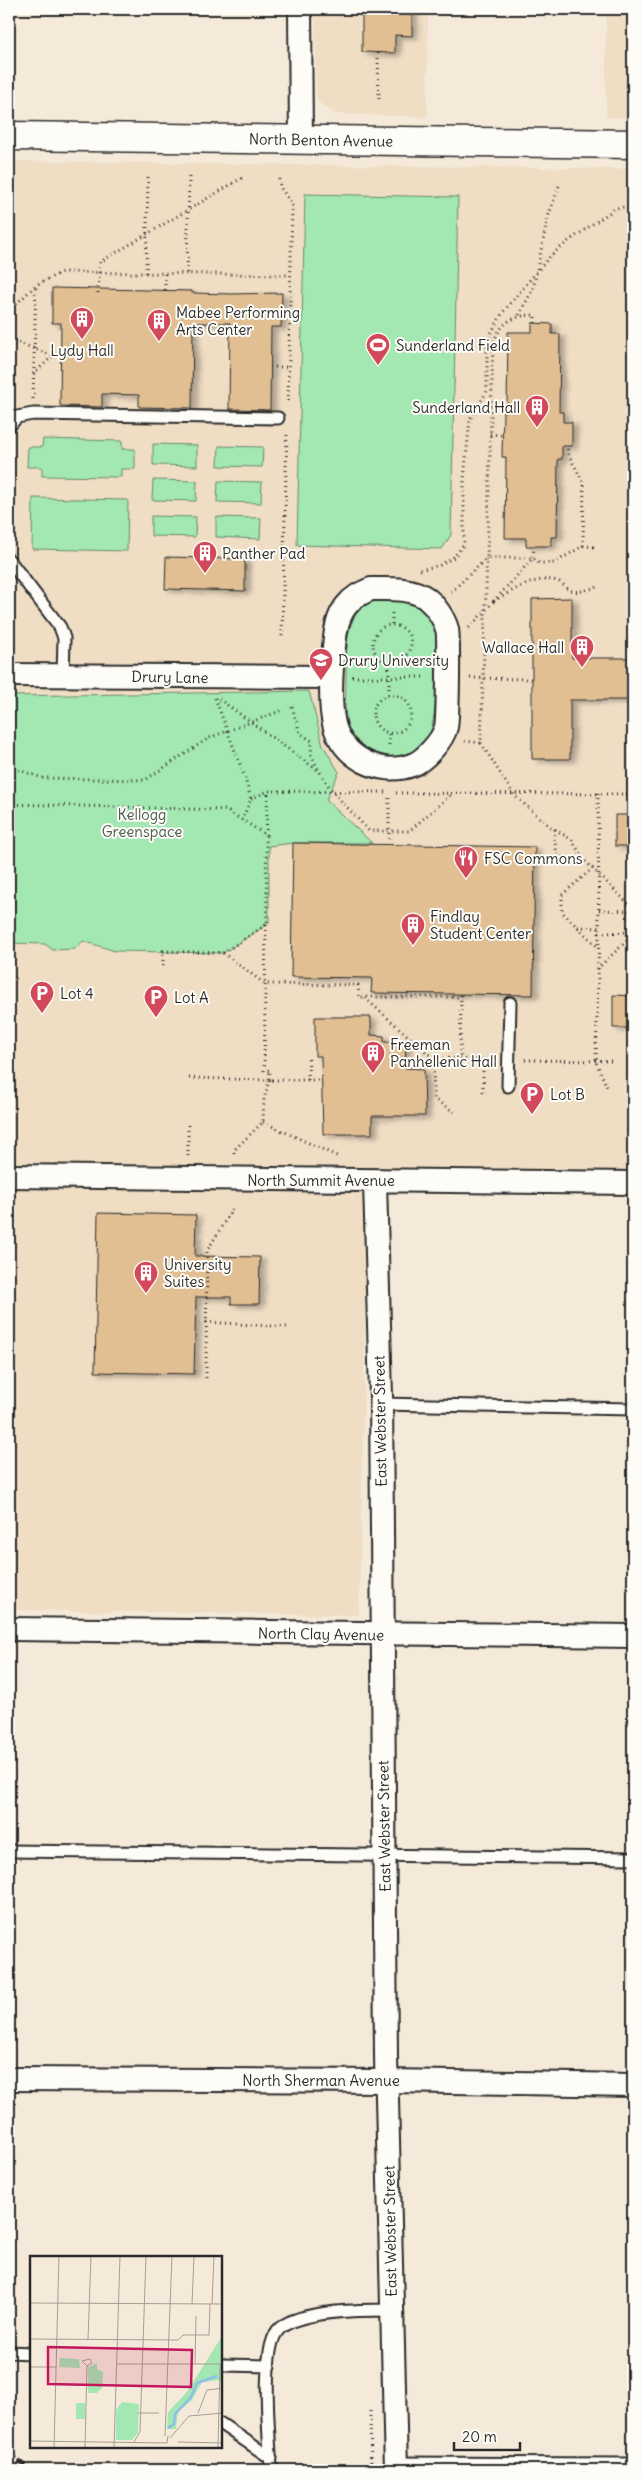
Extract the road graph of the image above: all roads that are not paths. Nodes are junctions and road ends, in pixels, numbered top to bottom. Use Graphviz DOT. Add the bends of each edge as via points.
graph roads {
  1 [pos="300,9"];
  2 [pos="9,136"];
  3 [pos="301,140"];
  4 [pos="633,144"];
  5 [pos="278,418"];
  6 [pos="9,426"];
  7 [pos="9,560"];
  8 [pos="9,675"];
  9 [pos="63,676"];
  10 [pos="339,677"];
  11 [pos="510,1003"];
  12 [pos="508,1086"];
  13 [pos="9,1176"];
  14 [pos="375,1182"];
  15 [pos="633,1183"];
  16 [pos="380,1404"];
  17 [pos="633,1410"];
  18 [pos="9,1629"];
  19 [pos="382,1635"];
  20 [pos="633,1636"];
  21 [pos="9,1851"];
  22 [pos="384,1856"];
  23 [pos="633,1858"];
  24 [pos="9,2079"];
  25 [pos="387,2081"];
  26 [pos="633,2085"];
  27 [pos="392,2310"];
  28 [pos="9,2352"];
  29 [pos="30,2353"];
  30 [pos="222,2365"];
  31 [pos="269,2366"];
  32 [pos="222,2425"];
  33 [pos="271,2458"];
  34 [pos="633,2464"];
  35 [pos="396,2466"];
  36 [pos="271,2470"];
  1 -- 3 [label="street"];
  2 -- 3 [label="main road, North Benton Avenue"];
  3 -- 4 [label="main road, North Benton Avenue"];
  5 -- 6 [label="lane" via="33,414 17,417"];
  7 -- 9 [label="lane" via="60,627 64,638"];
  8 -- 9 [label="street, Drury Lane"];
  9 -- 10 [label="street, Drury Lane"];
  10 -- 10 [label="street" via="334,725 356,758 373,767 390,769 412,765 430,754 446,728 448,630 426,598 411,591 371,590 358,594 345,607 336,627"];
  11 -- 12 [label="lane"];
  13 -- 14 [label="street, North Summit Avenue"];
  14 -- 15 [label="street, North Summit Avenue"];
  14 -- 16 [label="street, East Webster Street"];
  16 -- 17 [label="lane"];
  16 -- 19 [label="street, East Webster Street"];
  18 -- 19 [label="street, North Clay Avenue"];
  19 -- 20 [label="street, North Clay Avenue"];
  19 -- 22 [label="street, East Webster Street"];
  21 -- 22 [label="lane"];
  22 -- 23 [label="lane"];
  22 -- 25 [label="street, East Webster Street"];
  24 -- 25 [label="street, North Sherman Avenue"];
  25 -- 26 [label="street, North Sherman Avenue"];
  25 -- 27 [label="street, East Webster Street"];
  27 -- 31 [label="lane" via="330,2312 280,2328 269,2350"];
  27 -- 35 [label="street, East Webster Street"];
  28 -- 29 [label="lane"];
  30 -- 31 [label="lane"];
  31 -- 33 [label="lane"];
  32 -- 33 [label="lane"];
  33 -- 36 [label="lane"];
  34 -- 35 [label="lane"];
}
